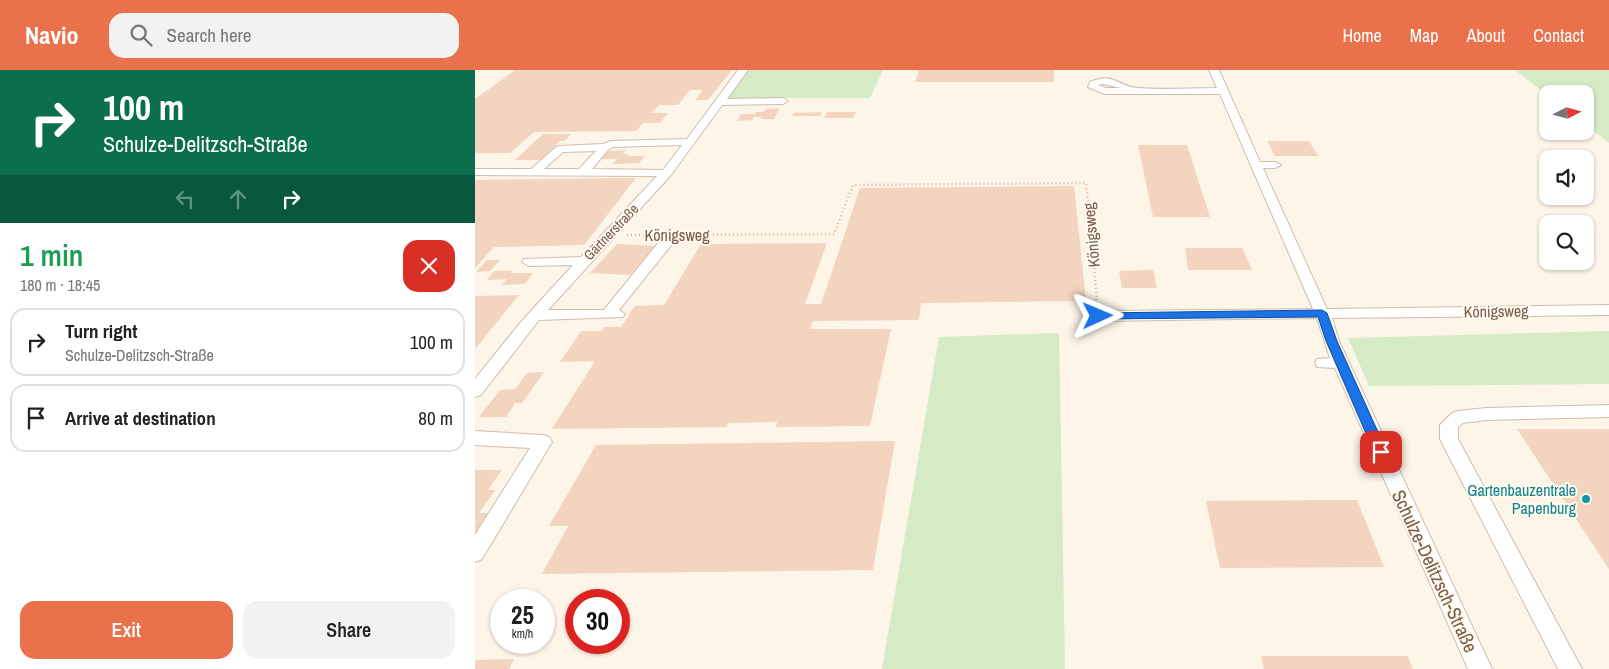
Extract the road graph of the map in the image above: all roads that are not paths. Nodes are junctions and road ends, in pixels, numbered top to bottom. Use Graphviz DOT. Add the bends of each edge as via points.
graph roads {
  1 [pos="743,70"];
  2 [pos="1213,70"];
  3 [pos="1134,91"];
  4 [pos="1223,91"];
  5 [pos="783,101"];
  6 [pos="721,102"];
  7 [pos="690,142"];
  8 [pos="605,147"];
  9 [pos="1255,164"];
  10 [pos="1275,165"];
  11 [pos="475,172"];
  12 [pos="534,172"];
  13 [pos="583,172"];
  14 [pos="667,173"];
  15 [pos="672,235"];
  16 [pos="584,261"];
  17 [pos="529,262"];
  18 [pos="1609,310"];
  19 [pos="1322,313"];
  20 [pos="536,315"];
  21 [pos="1098,316"];
  22 [pos="475,391"];
  23 [pos="1609,411"];
  24 [pos="475,438"];
  25 [pos="475,553"];
  26 [pos="1480,669"];
  27 [pos="1571,669"];
  1 -- 6 [label="street, Gärtnerstraße"];
  2 -- 4 [label="street, Schulze-Delitzsch-Straße"];
  3 -- 4 [label="street"];
  4 -- 9 [label="street, Schulze-Delitzsch-Straße"];
  5 -- 6 [label="street"];
  6 -- 7 [label="street, Gärtnerstraße"];
  7 -- 8 [label="street" via="611,144"];
  7 -- 14 [label="street, Gärtnerstraße"];
  8 -- 12 [label="street" via="560,149"];
  8 -- 13 [label="street"];
  9 -- 10 [label="street"];
  9 -- 19 [label="street, Schulze-Delitzsch-Straße"];
  11 -- 12 [label="street"];
  12 -- 13 [label="street"];
  13 -- 14 [label="street"];
  14 -- 16 [label="street, Gärtnerstraße"];
  15 -- 20 [label="street" via="613,314"];
  16 -- 17 [label="street"];
  16 -- 20 [label="street, Gärtnerstraße"];
  18 -- 19 [label="street, Königsweg"];
  19 -- 21 [label="street, Königsweg"];
  19 -- 26 [label="street, Schulze-Delitzsch-Straße" via="1332,363"];
  20 -- 22 [label="street, Gärtnerstraße"];
  23 -- 27 [label="street" via="1487,414 1458,417 1449,425 1449,439"];
  24 -- 25 [label="street" via="543,442"];
}
